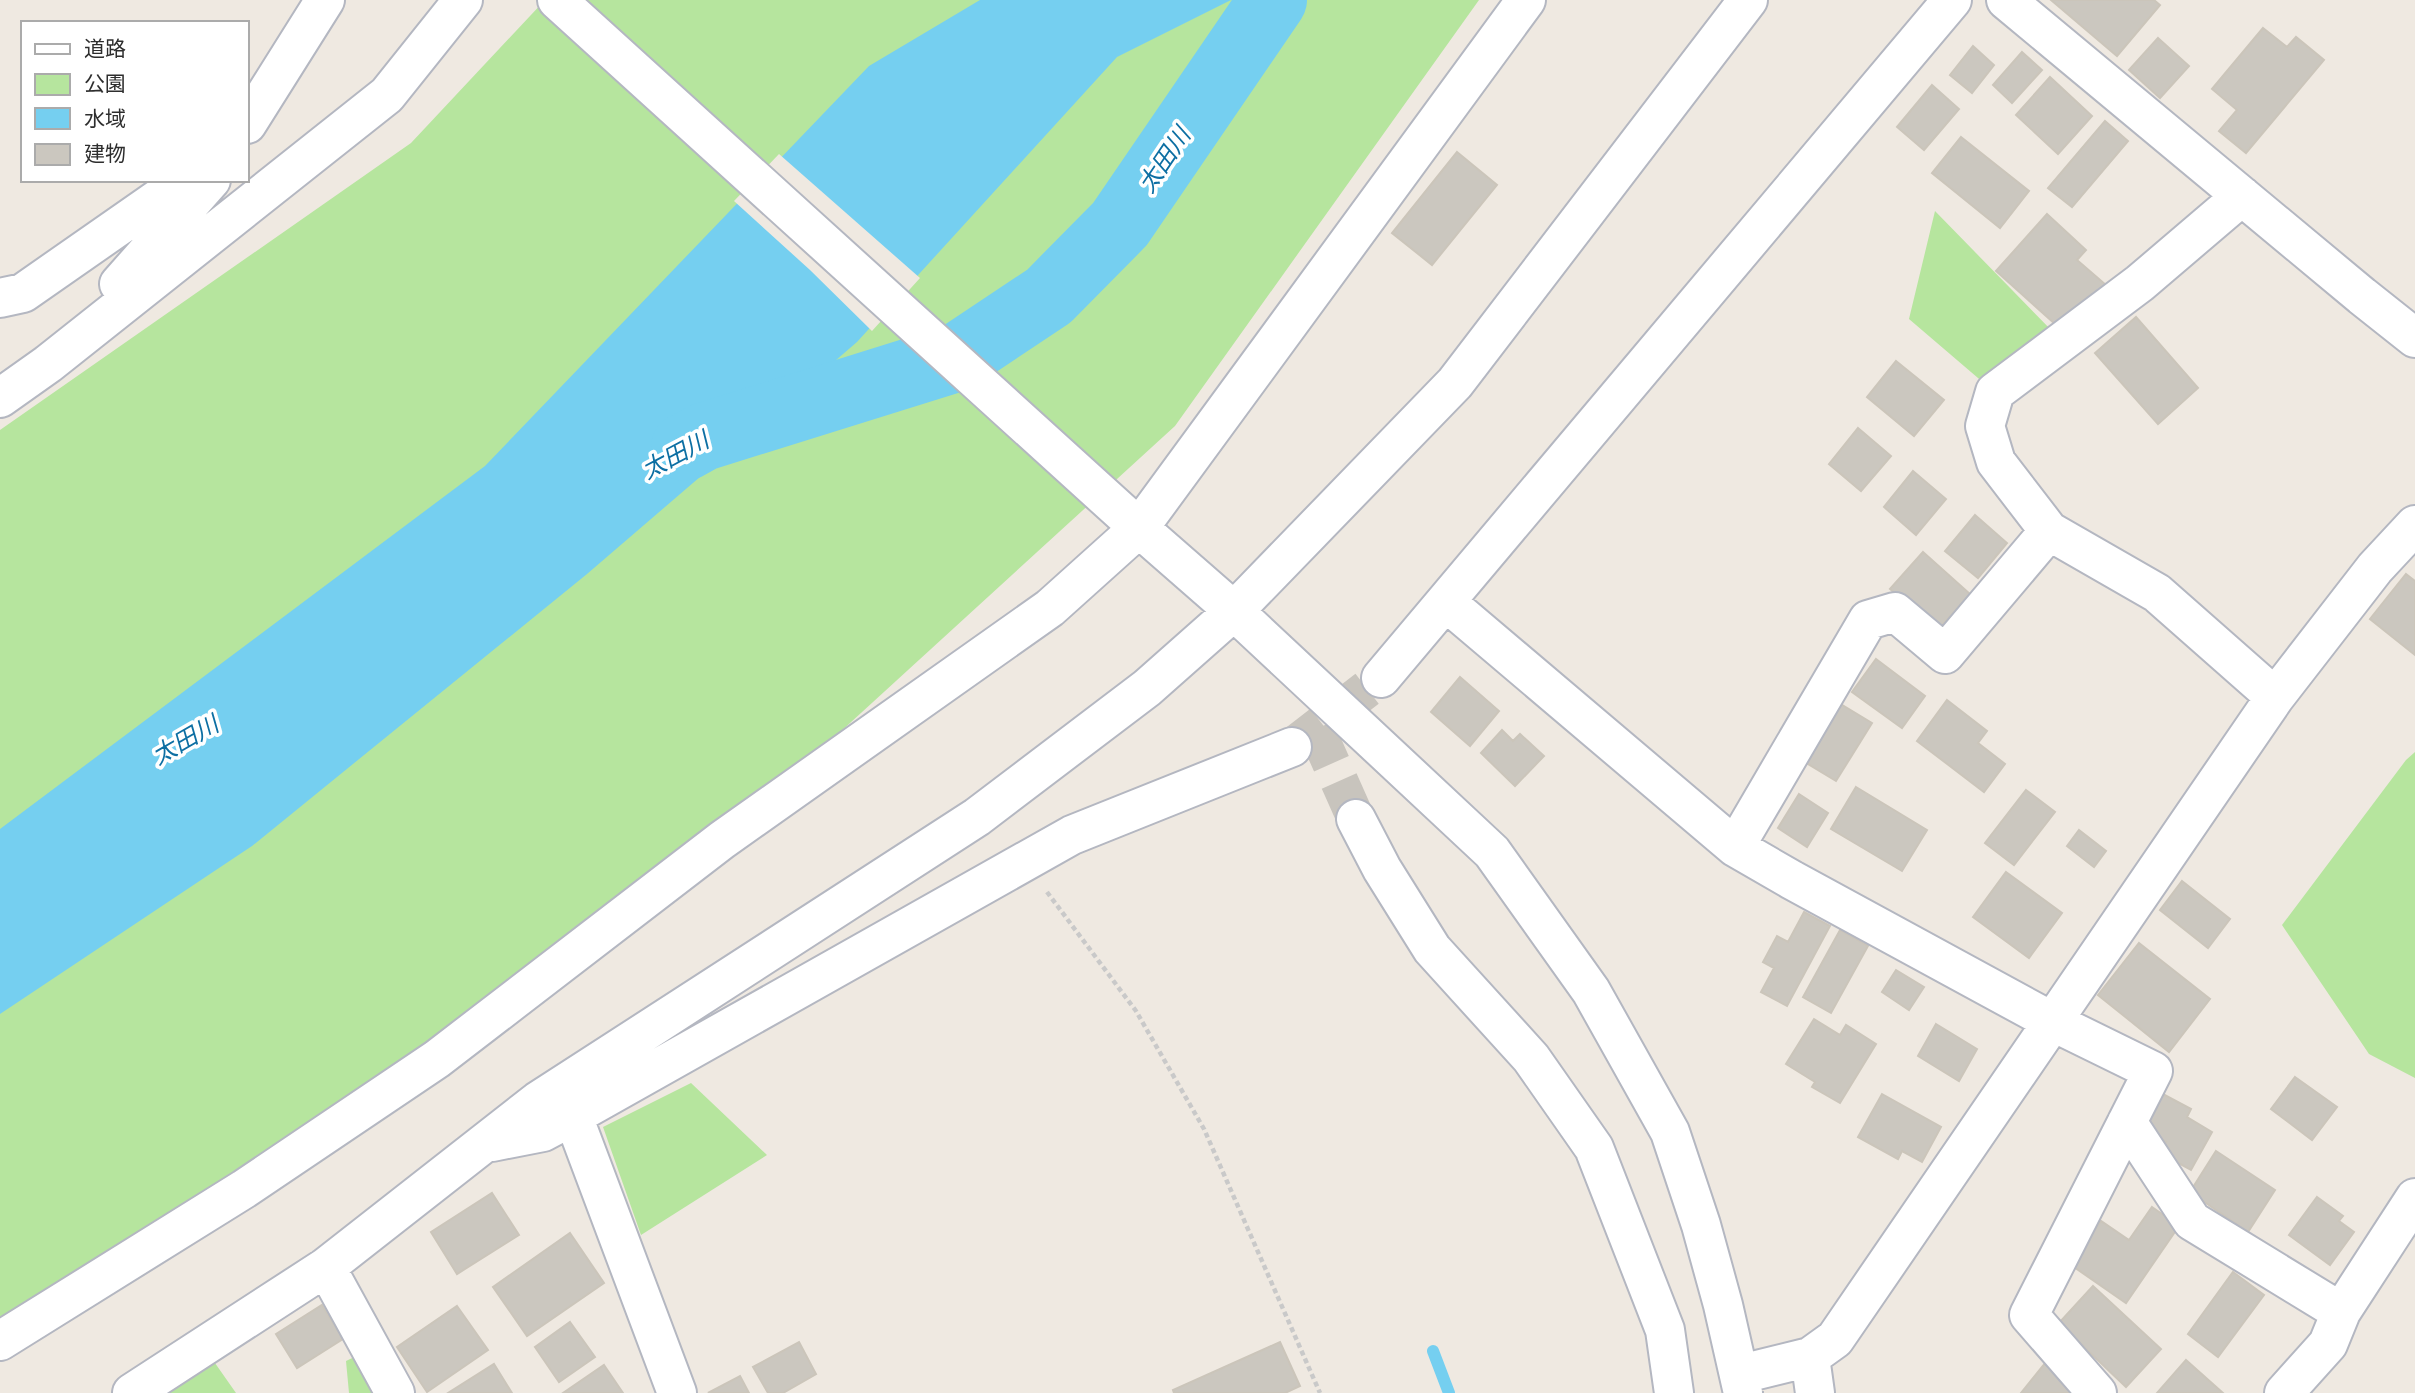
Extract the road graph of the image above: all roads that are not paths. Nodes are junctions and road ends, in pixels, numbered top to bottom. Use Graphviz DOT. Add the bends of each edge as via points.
graph roads {
  1 [pos="325,0"];
  2 [pos="463,0"];
  3 [pos="557,0"];
  4 [pos="1527,0"];
  5 [pos="1748,0"];
  6 [pos="1952,0"];
  7 [pos="2006,0"];
  8 [pos="248,122"];
  9 [pos="182,182"];
  10 [pos="209,182"];
  11 [pos="2242,196"];
  12 [pos="0,298"];
  13 [pos="2415,338"];
  14 [pos="48,364"];
  15 [pos="0,398"];
  16 [pos="2415,525"];
  17 [pos="1139,528"];
  18 [pos="2049,531"];
  19 [pos="1446,602"];
  20 [pos="1234,611"];
  21 [pos="1381,678"];
  22 [pos="2275,697"];
  23 [pos="1292,747"];
  24 [pos="1356,819"];
  25 [pos="1735,847"];
  26 [pos="2053,1023"];
  27 [pos="573,1116"];
  28 [pos="2127,1122"];
  29 [pos="483,1144"];
  30 [pos="2415,1198"];
  31 [pos="326,1267"];
  32 [pos="2341,1312"];
  33 [pos="0,1341"];
  34 [pos="1812,1375"];
  35 [pos="1742,1384"];
  36 [pos="132,1393"];
  37 [pos="395,1393"];
  38 [pos="677,1393"];
  39 [pos="1674,1393"];
  40 [pos="2097,1393"];
  41 [pos="2284,1393"];
  1 -- 8 [label="street"];
  2 -- 14 [label="street" via="387,95"];
  3 -- 17 [label="street"];
  4 -- 17 [label="street"];
  5 -- 20 [label="street" via="1455,383"];
  6 -- 19 [label="street"];
  7 -- 11 [label="street"];
  9 -- 12 [label="street" via="23,293"];
  10 -- 14 [label="street"];
  11 -- 13 [label="street"];
  11 -- 18 [label="street" via="2140,283 1995,392 1985,426 1996,462"];
  14 -- 15 [label="street"];
  16 -- 22 [label="street" via="2375,568"];
  17 -- 20 [label="street"];
  17 -- 33 [label="street" via="1050,608 723,840 437,1059 244,1189"];
  18 -- 22 [label="street" via="2157,593"];
  18 -- 25 [label="street" via="1945,654 1895,612 1868,620"];
  19 -- 21 [label="street"];
  19 -- 25 [label="street"];
  20 -- 29 [label="street" via="1147,688 977,817 538,1101"];
  20 -- 35 [label="street" via="1492,852 1591,991 1670,1132 1701,1224"];
  22 -- 26 [label="street"];
  23 -- 27 [label="street" via="1072,835"];
  24 -- 39 [label="street" via="1432,949 1531,1058 1594,1148 1665,1330"];
  25 -- 26 [label="street"];
  26 -- 28 [label="street" via="2153,1072"];
  26 -- 34 [label="street"];
  27 -- 29 [label="street" via="543,1132"];
  27 -- 38 [label="street"];
  28 -- 32 [label="street" via="2192,1221"];
  28 -- 40 [label="street" via="2029,1315"];
  29 -- 31 [label="street"];
  30 -- 32 [label="street"];
  31 -- 36 [label="street"];
  31 -- 37 [label="street"];
  32 -- 41 [label="street" via="2328,1344"];
  34 -- 35 [label="street"];
}
